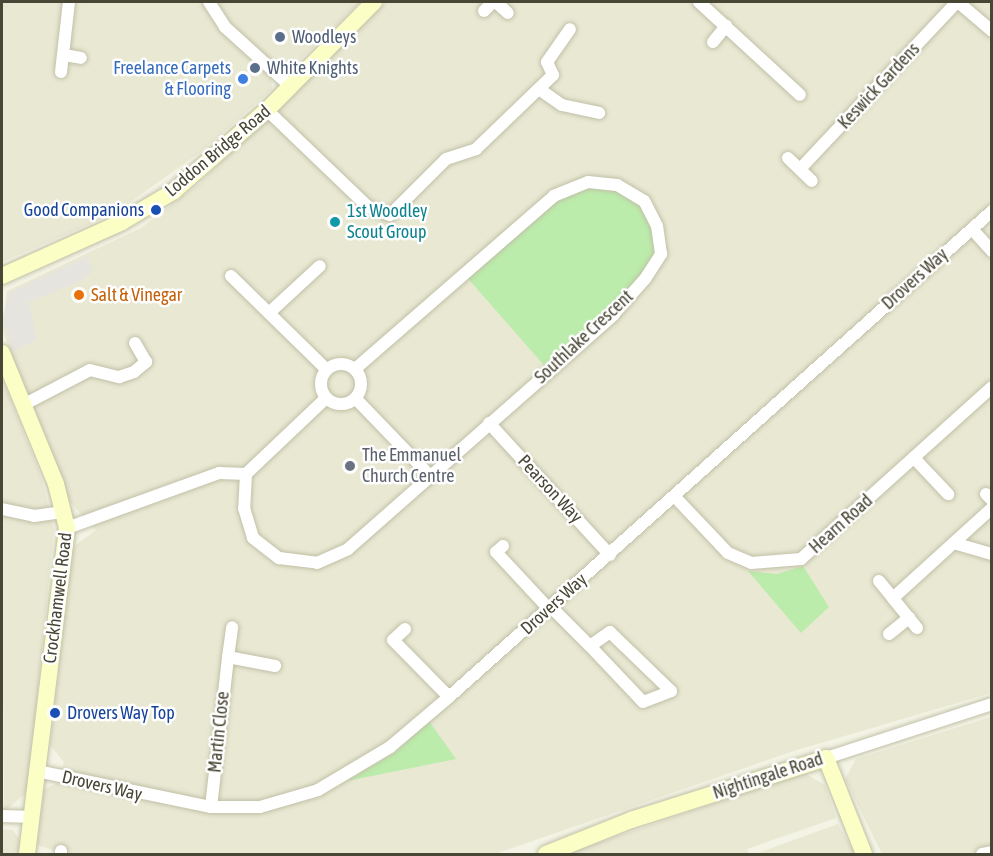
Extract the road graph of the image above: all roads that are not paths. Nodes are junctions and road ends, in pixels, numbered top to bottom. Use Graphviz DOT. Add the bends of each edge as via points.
graph roads {
  1 [pos="69,2"];
  2 [pos="209,2"];
  3 [pos="374,2"];
  4 [pos="699,2"];
  5 [pos="958,2"];
  6 [pos="491,5"];
  7 [pos="508,13"];
  8 [pos="726,26"];
  9 [pos="570,29"];
  10 [pos="992,31"];
  11 [pos="712,42"];
  12 [pos="64,55"];
  13 [pos="81,58"];
  14 [pos="61,72"];
  15 [pos="290,86"];
  16 [pos="538,89"];
  17 [pos="800,94"];
  18 [pos="267,110"];
  19 [pos="599,113"];
  20 [pos="788,158"];
  21 [pos="800,169"];
  22 [pos="812,181"];
  23 [pos="992,211"];
  24 [pos="972,229"];
  25 [pos="992,251"];
  26 [pos="320,266"];
  27 [pos="2,276"];
  28 [pos="231,276"];
  29 [pos="269,313"];
  30 [pos="135,343"];
  31 [pos="2,353"];
  32 [pos="99,359"];
  33 [pos="326,369"];
  34 [pos="355,369"];
  35 [pos="90,370"];
  36 [pos="992,387"];
  37 [pos="326,399"];
  38 [pos="356,399"];
  39 [pos="25,404"];
  40 [pos="489,423"];
  41 [pos="914,458"];
  42 [pos="246,474"];
  43 [pos="430,476"];
  44 [pos="948,494"];
  45 [pos="675,497"];
  46 [pos="992,508"];
  47 [pos="2,509"];
  48 [pos="65,520"];
  49 [pos="957,544"];
  50 [pos="496,552"];
  51 [pos="992,554"];
  52 [pos="610,555"];
  53 [pos="879,581"];
  54 [pos="893,598"];
  55 [pos="550,608"];
  56 [pos="232,627"];
  57 [pos="405,629"];
  58 [pos="889,634"];
  59 [pos="590,646"];
  60 [pos="228,657"];
  61 [pos="275,666"];
  62 [pos="449,697"];
  63 [pos="992,704"];
  64 [pos="826,758"];
  65 [pos="37,771"];
  66 [pos="211,807"];
  67 [pos="2,816"];
  68 [pos="33,817"];
  69 [pos="992,852"];
  70 [pos="27,855"];
  71 [pos="546,855"];
  72 [pos="864,855"];
  73 [pos="982,855"];
  1 -- 12 [label="street"];
  2 -- 15 [label="street" via="225,27"];
  3 -- 15 [label="street, Loddon Bridge Road"];
  4 -- 8 [label="street"];
  5 -- 10 [label="street"];
  5 -- 21 [label="street, Keswick Gardens"];
  6 -- 7 [label="street"];
  8 -- 11 [label="street"];
  8 -- 17 [label="street"];
  9 -- 16 [label="street" via="547,62 553,75"];
  12 -- 13 [label="street"];
  12 -- 14 [label="street"];
  15 -- 18 [label="street, Loddon Bridge Road"];
  16 -- 18 [label="street" via="476,149 446,159 390,215 368,207"];
  16 -- 19 [label="street" via="562,105"];
  18 -- 27 [label="street, Loddon Bridge Road" via="174,191 122,222"];
  20 -- 21 [label="street"];
  21 -- 22 [label="street"];
  23 -- 24 [label="street, Drovers Way"];
  24 -- 25 [label="street"];
  24 -- 45 [label="street, Drovers Way"];
  26 -- 29 [label="street"];
  28 -- 29 [label="street"];
  29 -- 33 [label="street"];
  30 -- 35 [label="street" via="146,362 134,372 119,377"];
  31 -- 39 [label="street, Crockhamwell Road"];
  32 -- 35 [label="street"];
  33 -- 34 [label="street" via="342,363"];
  33 -- 37 [label="street" via="320,384"];
  34 -- 38 [label="street" via="362,385"];
  34 -- 40 [label="street, Southlake Crescent" via="554,196 588,182 617,185 644,201 657,226 661,254 645,279"];
  35 -- 39 [label="street"];
  36 -- 41 [label="street, Hearn Road"];
  37 -- 38 [label="street" via="342,406"];
  37 -- 42 [label="street"];
  38 -- 43 [label="street"];
  39 -- 48 [label="street, Crockhamwell Road"];
  40 -- 43 [label="street, Southlake Crescent"];
  40 -- 52 [label="street, Pearson Way"];
  41 -- 44 [label="street"];
  41 -- 45 [label="street, Hearn Road" via="801,559 751,562 728,553"];
  42 -- 43 [label="street, Southlake Crescent" via="244,508 253,538 279,558 316,563 348,549"];
  42 -- 48 [label="street" via="219,473"];
  45 -- 52 [label="street, Drovers Way"];
  46 -- 49 [label="street"];
  47 -- 48 [label="street"];
  48 -- 65 [label="street, Crockhamwell Road"];
  49 -- 51 [label="street"];
  49 -- 54 [label="street"];
  50 -- 55 [label="street"];
  52 -- 55 [label="street, Drovers Way"];
  53 -- 54 [label="street"];
  54 -- 58 [label="street" via="913,623"];
  55 -- 59 [label="street"];
  55 -- 62 [label="street, Drovers Way"];
  56 -- 60 [label="street, Martin Close"];
  57 -- 62 [label="street" via="393,640"];
  59 -- 59 [label="street" via="643,702 673,690 610,633"];
  60 -- 61 [label="street"];
  60 -- 66 [label="street, Martin Close"];
  62 -- 66 [label="street, Drovers Way" via="390,747 318,790 260,807"];
  63 -- 64 [label="street, Nightingale Road"];
  64 -- 71 [label="street, Nightingale Road" via="631,820"];
  64 -- 72 [label="street"];
  65 -- 66 [label="street, Drovers Way"];
  65 -- 68 [label="street, Crockhamwell Road"];
  67 -- 68 [label="street"];
  68 -- 70 [label="street, Crockhamwell Road"];
  69 -- 73 [label="street"];
}
